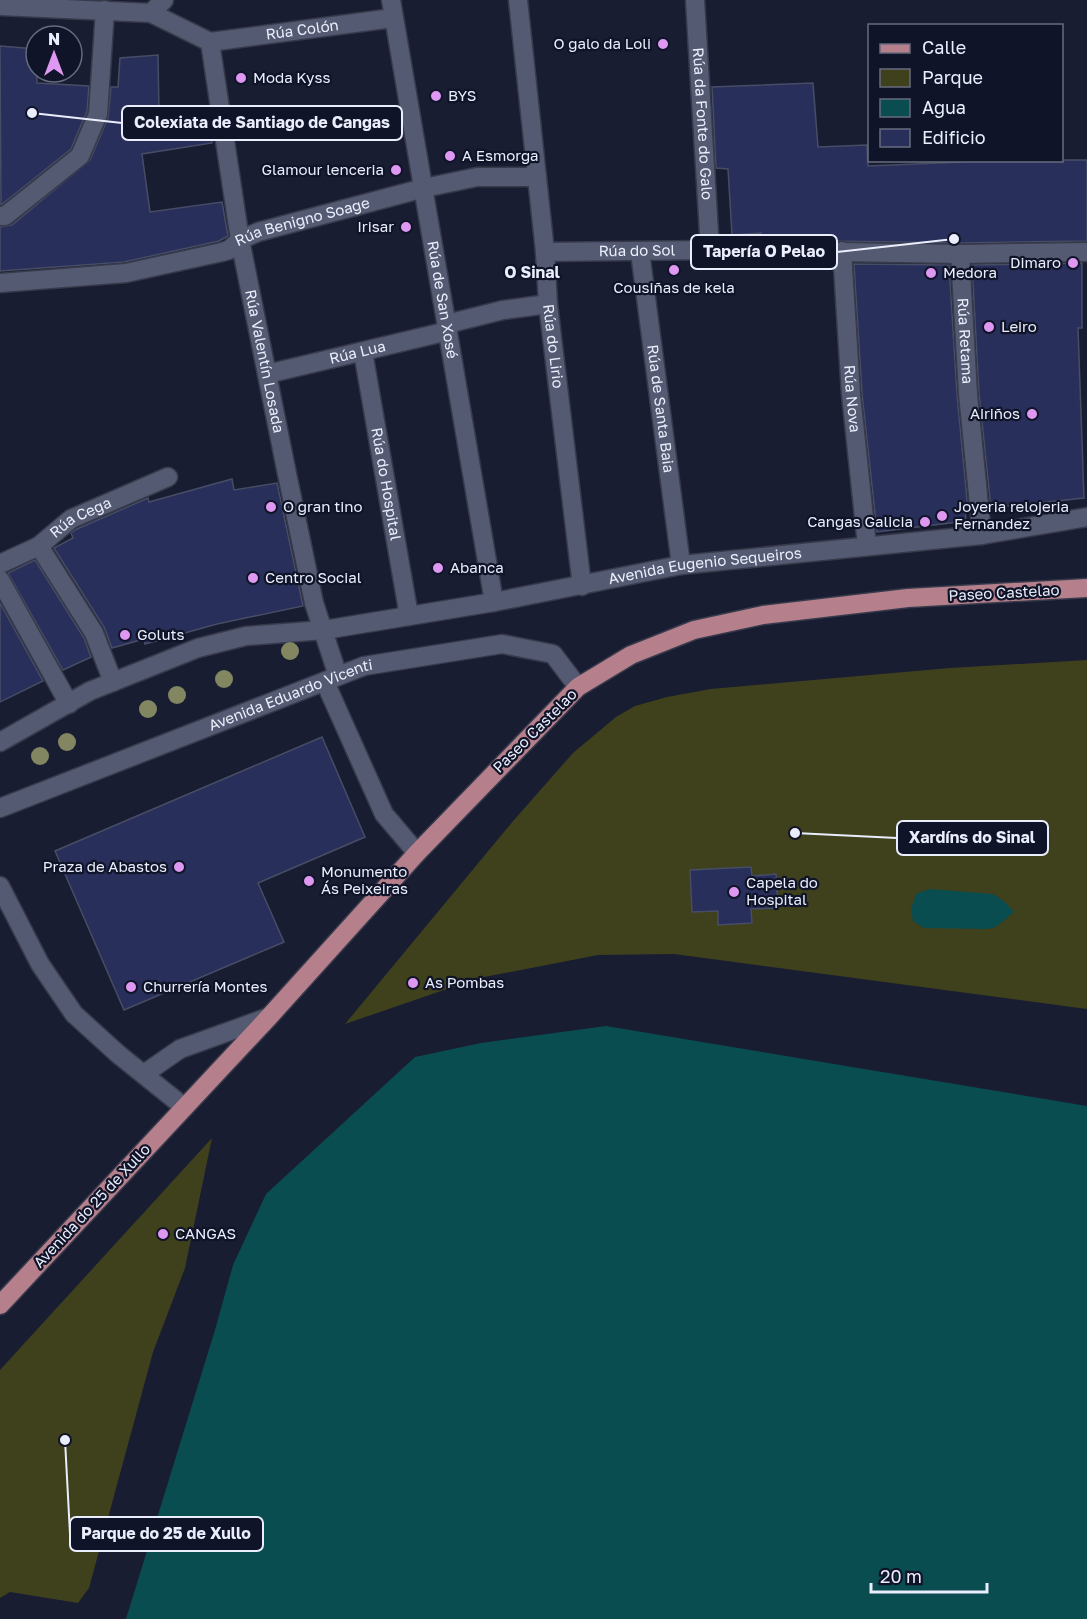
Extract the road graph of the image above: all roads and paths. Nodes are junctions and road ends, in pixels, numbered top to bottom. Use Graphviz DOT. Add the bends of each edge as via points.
graph roads {
  1 [pos="518,0"];
  2 [pos="695,0"];
  3 [pos="0,6"];
  4 [pos="157,6"];
  5 [pos="392,9"];
  6 [pos="105,10"];
  7 [pos="210,42"];
  8 [pos="537,177"];
  9 [pos="424,188"];
  10 [pos="0,216"];
  11 [pos="240,240"];
  12 [pos="710,250"];
  13 [pos="842,251"];
  14 [pos="545,252"];
  15 [pos="640,252"];
  16 [pos="1087,252"];
  17 [pos="960,254"];
  18 [pos="0,283"];
  19 [pos="548,304"];
  20 [pos="447,327"];
  21 [pos="363,352"];
  22 [pos="267,374"];
  23 [pos="168,477"];
  24 [pos="1087,517"];
  25 [pos="982,535"];
  26 [pos="39,546"];
  27 [pos="867,546"];
  28 [pos="0,564"];
  29 [pos="681,565"];
  30 [pos="0,580"];
  31 [pos="582,586"];
  32 [pos="1087,588"];
  33 [pos="494,602"];
  34 [pos="409,616"];
  35 [pos="324,630"];
  36 [pos="332,679"];
  37 [pos="113,682"];
  38 [pos="578,687"];
  39 [pos="69,704"];
  40 [pos="0,742"];
  41 [pos="0,807"];
  42 [pos="417,853"];
  43 [pos="0,886"];
  44 [pos="269,1017"];
  45 [pos="144,1074"];
  46 [pos="184,1107"];
  47 [pos="0,1305"];
  1 -- 8 [label="street, Rúa do Lirio"];
  2 -- 12 [label="street, Rúa da Fonte do Galo"];
  3 -- 6 [label="street"];
  4 -- 6 [label="street"];
  4 -- 7 [label="street"];
  5 -- 7 [label="street, Rúa Colón"];
  5 -- 9 [label="street, Rúa de San Xosé"];
  6 -- 10 [label="street" via="98,114 80,156"];
  7 -- 11 [label="street, Rúa Valentín Losada"];
  8 -- 9 [label="street, Rúa Benigno Soage" via="477,177"];
  8 -- 14 [label="street, Rúa do Lirio"];
  9 -- 11 [label="street, Rúa Benigno Soage"];
  9 -- 20 [label="street, Rúa de San Xosé"];
  11 -- 18 [label="street, Rúa Benigno Soage" via="229,250 126,273"];
  11 -- 22 [label="street, Rúa Valentín Losada"];
  12 -- 13 [label="street, Rúa do Sol"];
  12 -- 15 [label="street, Rúa do Sol"];
  13 -- 17 [label="street, Rúa do Sol"];
  13 -- 27 [label="street, Rúa Nova" via="851,394"];
  14 -- 15 [label="street, Rúa do Sol"];
  14 -- 19 [label="street, Rúa do Lirio"];
  15 -- 29 [label="street, Rúa de Santa Baia"];
  16 -- 17 [label="street, Rúa do Sol"];
  17 -- 25 [label="street, Rúa Retama"];
  19 -- 20 [label="street, Rúa Lua" via="502,310"];
  19 -- 31 [label="street, Rúa do Lirio"];
  20 -- 21 [label="street, Rúa Lua"];
  20 -- 33 [label="street, Rúa de San Xosé"];
  21 -- 22 [label="street, Rúa Lua"];
  21 -- 34 [label="street, Rúa do Hospital"];
  22 -- 35 [label="street, Rúa Valentín Losada" via="314,603"];
  23 -- 26 [label="street, Rúa Cega" via="71,519"];
  24 -- 25 [label="street, Avenida Eugenio Sequeiros"];
  25 -- 27 [label="street, Avenida Eugenio Sequeiros"];
  26 -- 28 [label="street, Rúa Cega"];
  26 -- 37 [label="street" via="94,633"];
  27 -- 29 [label="street, Avenida Eugenio Sequeiros"];
  29 -- 31 [label="street, Avenida Eugenio Sequeiros"];
  30 -- 39 [label="street"];
  31 -- 33 [label="street, Avenida Eugenio Sequeiros"];
  32 -- 38 [label="main road, Paseo Castelao" via="908,598 763,615 694,630 631,655"];
  33 -- 34 [label="street, Avenida Eugenio Sequeiros"];
  34 -- 35 [label="street, Avenida Eugenio Sequeiros"];
  35 -- 36 [label="street, Rúa Valentín Losada"];
  35 -- 37 [label="street, Avenida Eugenio Sequeiros" via="246,636 207,645"];
  36 -- 38 [label="street, Avenida Eduardo Vicenti" via="364,666 502,644 553,654"];
  36 -- 41 [label="street, Avenida Eduardo Vicenti"];
  36 -- 42 [label="street, Rúa Valentín Losada" via="384,814"];
  37 -- 39 [label="street, Avenida Eugenio Sequeiros"];
  38 -- 42 [label="main road, Paseo Castelao"];
  39 -- 40 [label="street, Avenida Eugenio Sequeiros"];
  42 -- 44 [label="main road, Paseo Castelao"];
  43 -- 45 [label="street" via="40,964 75,1014"];
  44 -- 45 [label="street" via="180,1049"];
  44 -- 46 [label="main road, Paseo Castelao"];
  45 -- 46 [label="street"];
  46 -- 47 [label="main road, Avenida do 25 de Xullo"];
}
